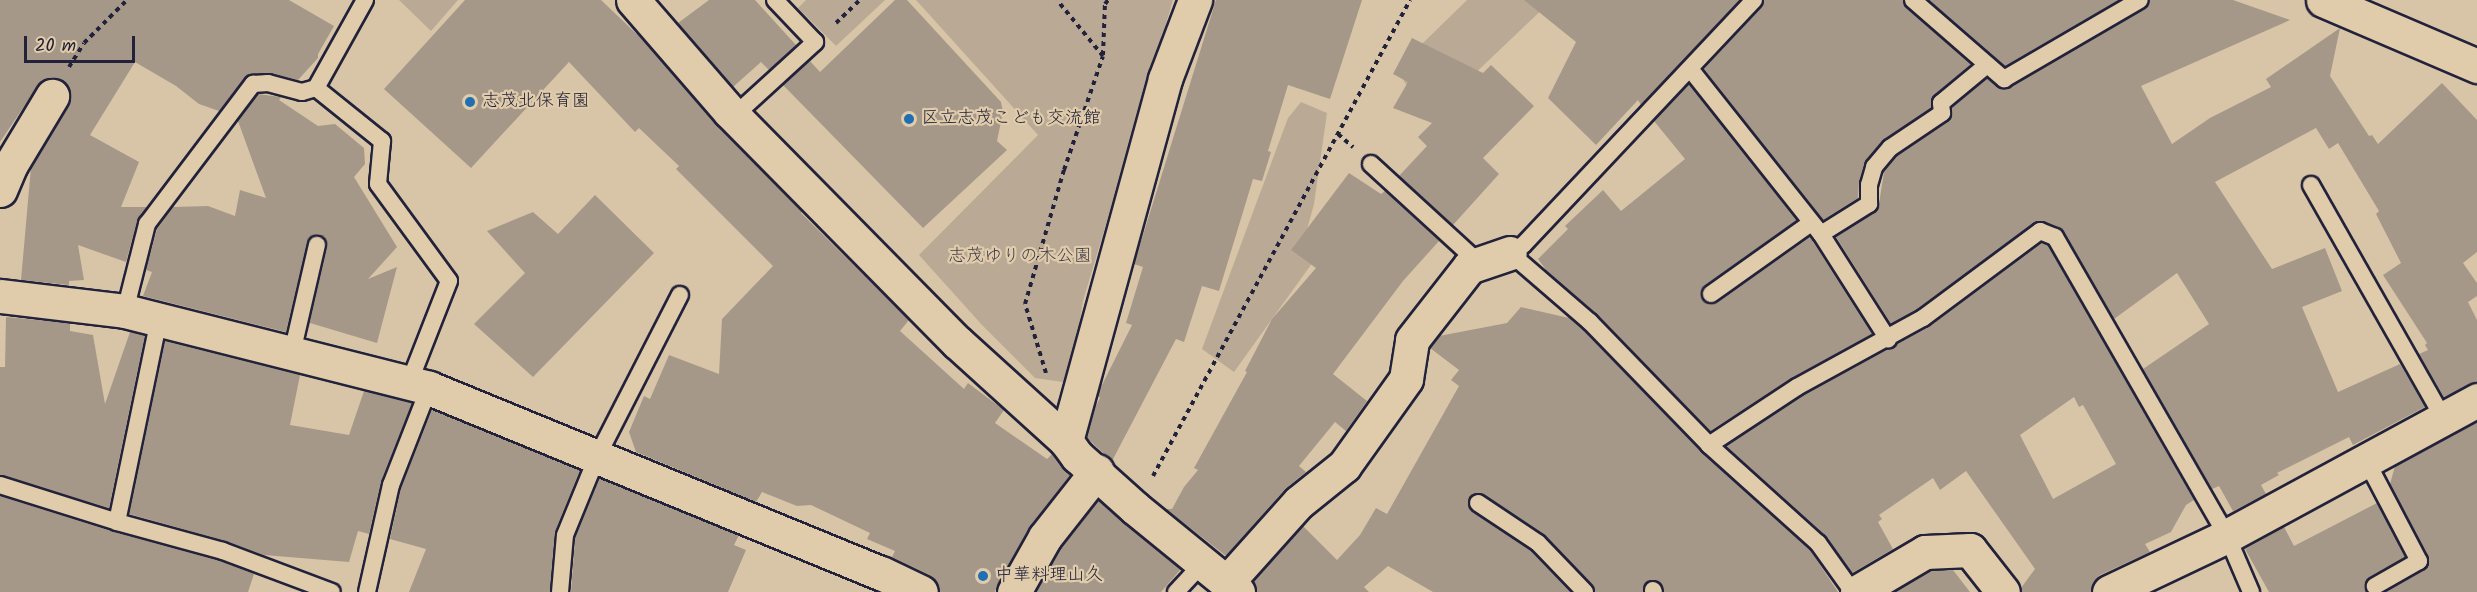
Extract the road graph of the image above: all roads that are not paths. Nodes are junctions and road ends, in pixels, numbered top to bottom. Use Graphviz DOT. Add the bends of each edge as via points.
graph roads {
  1 [pos="365,0"];
  2 [pos="633,0"];
  3 [pos="775,0"];
  4 [pos="1195,0"];
  5 [pos="1754,0"];
  6 [pos="1912,0"];
  7 [pos="2140,0"];
  8 [pos="2323,0"];
  9 [pos="1987,65"];
  10 [pos="2477,66"];
  11 [pos="1691,70"];
  12 [pos="316,88"];
  13 [pos="52,96"];
  14 [pos="734,116"];
  15 [pos="1371,164"];
  16 [pos="2311,185"];
  17 [pos="0,190"];
  18 [pos="1816,229"];
  19 [pos="317,245"];
  20 [pos="1510,254"];
  21 [pos="1480,264"];
  22 [pos="1711,294"];
  23 [pos="680,295"];
  24 [pos="0,296"];
  25 [pos="125,311"];
  26 [pos="159,320"];
  27 [pos="1888,339"];
  28 [pos="292,353"];
  29 [pos="419,386"];
  30 [pos="2477,400"];
  31 [pos="2444,419"];
  32 [pos="1066,441"];
  33 [pos="1709,445"];
  34 [pos="597,457"];
  35 [pos="2367,462"];
  36 [pos="1097,471"];
  37 [pos="0,485"];
  38 [pos="1478,503"];
  39 [pos="117,522"];
  40 [pos="2227,536"];
  41 [pos="1223,578"];
  42 [pos="2375,586"];
  43 [pos="332,592"];
  44 [pos="367,592"];
  45 [pos="560,592"];
  46 [pos="921,592"];
  47 [pos="1014,592"];
  48 [pos="1176,592"];
  49 [pos="1585,592"];
  50 [pos="1853,592"];
  51 [pos="1857,592"];
  52 [pos="2003,592"];
  53 [pos="2109,592"];
  54 [pos="2252,592"];
  1 -- 12 [label="lane"];
  2 -- 14 [label="street"];
  3 -- 14 [label="lane" via="815,42"];
  4 -- 32 [label="street" via="1165,80"];
  5 -- 11 [label="lane"];
  6 -- 9 [label="lane"];
  7 -- 9 [label="lane" via="2004,79"];
  8 -- 10 [label="street"];
  9 -- 18 [label="lane" via="1941,103 1942,113 1890,148 1874,167 1869,204"];
  11 -- 18 [label="lane"];
  11 -- 20 [label="lane" via="1523,246"];
  12 -- 25 [label="lane" via="302,92 268,83 253,84 147,224"];
  12 -- 29 [label="lane" via="382,141 378,184 449,280"];
  13 -- 17 [label="street"];
  14 -- 32 [label="street" via="957,342"];
  15 -- 21 [label="lane"];
  16 -- 31 [label="lane"];
  18 -- 22 [label="lane"];
  18 -- 27 [label="lane"];
  19 -- 28 [label="lane"];
  20 -- 21 [label="street"];
  20 -- 33 [label="lane" via="1590,322"];
  21 -- 41 [label="street" via="1469,267 1412,340 1406,379 1344,466 1299,502"];
  23 -- 34 [label="lane"];
  24 -- 25 [label="street"];
  25 -- 26 [label="street"];
  26 -- 28 [label="street"];
  26 -- 39 [label="lane"];
  27 -- 33 [label="lane" via="1797,387"];
  27 -- 40 [label="lane" via="1923,318 2040,231 2055,237"];
  28 -- 29 [label="street"];
  29 -- 34 [label="street"];
  29 -- 44 [label="lane"];
  30 -- 31 [label="street"];
  31 -- 35 [label="street"];
  32 -- 36 [label="street" via="1077,456"];
  33 -- 50 [label="lane" via="1818,543"];
  34 -- 45 [label="lane" via="565,535"];
  34 -- 46 [label="street"];
  35 -- 40 [label="street"];
  35 -- 42 [label="lane" via="2419,561"];
  36 -- 41 [label="street" via="1135,508"];
  36 -- 47 [label="street" via="1045,537"];
  37 -- 39 [label="lane"];
  38 -- 49 [label="lane" via="1538,543"];
  39 -- 43 [label="lane" via="223,551"];
  40 -- 53 [label="street"];
  40 -- 54 [label="lane"];
  41 -- 48 [label="lane"];
  51 -- 52 [label="street" via="1925,552 1970,550"];
}
